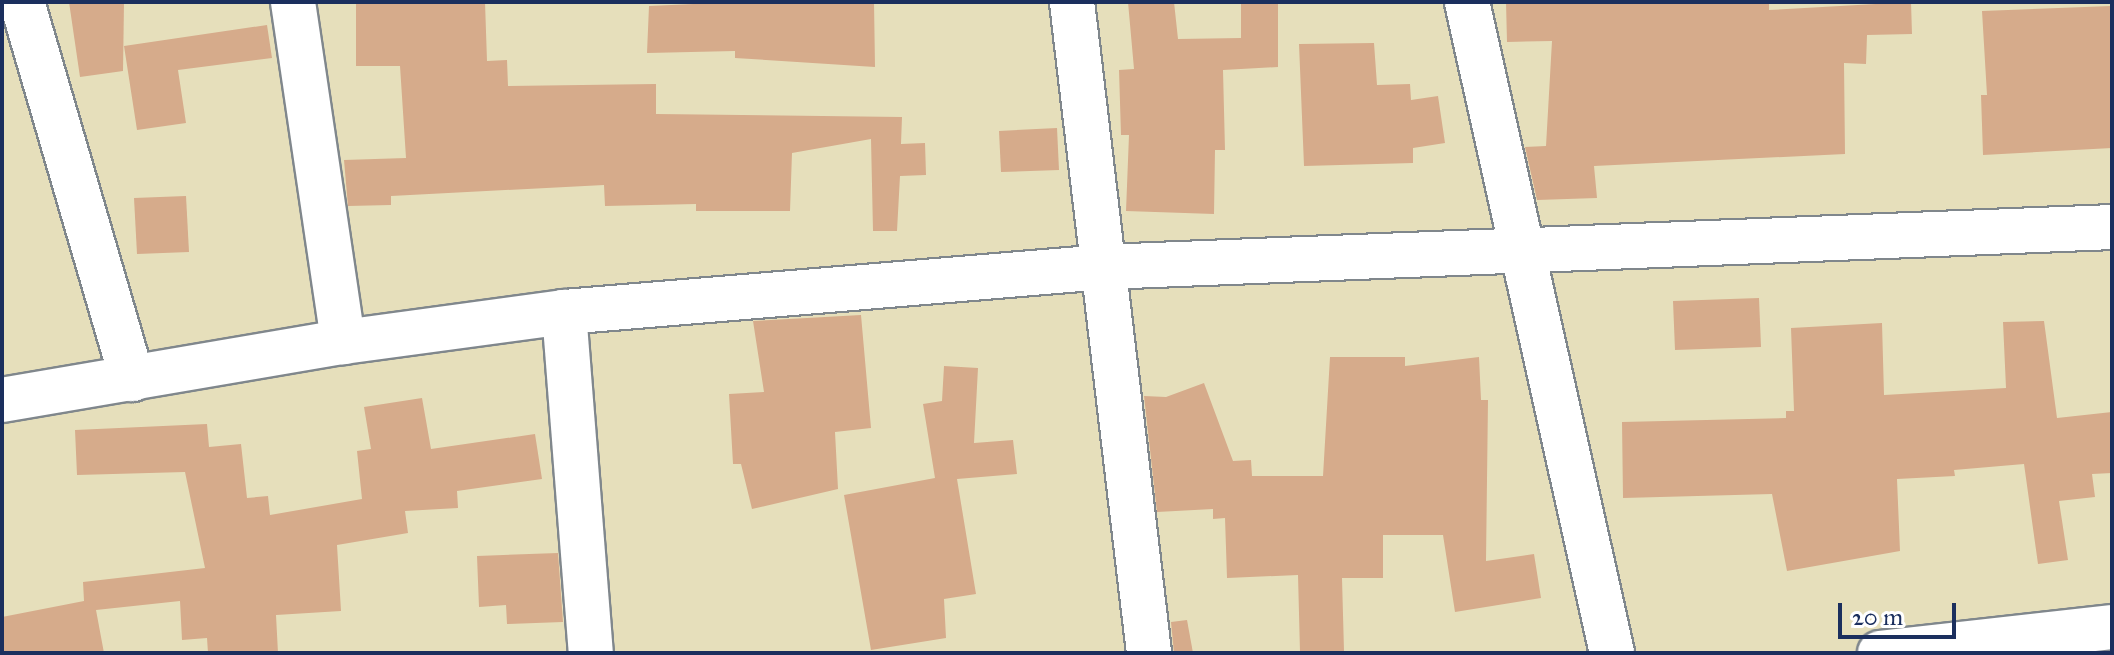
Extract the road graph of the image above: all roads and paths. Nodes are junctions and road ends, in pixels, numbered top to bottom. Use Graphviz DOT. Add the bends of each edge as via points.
graph roads {
  1 [pos="22,2"];
  2 [pos="293,2"];
  3 [pos="1072,2"];
  4 [pos="1467,2"];
  5 [pos="2112,227"];
  6 [pos="1524,250"];
  7 [pos="1104,267"];
  8 [pos="564,312"];
  9 [pos="343,342"];
  10 [pos="132,379"];
  11 [pos="2,400"];
  12 [pos="2095,636"];
  13 [pos="591,653"];
  14 [pos="1149,653"];
  15 [pos="1612,653"];
  16 [pos="1880,653"];
  1 -- 10 [label="street"];
  2 -- 9 [label="street"];
  3 -- 7 [label="street"];
  4 -- 6 [label="street"];
  5 -- 6 [label="street"];
  6 -- 7 [label="street"];
  6 -- 15 [label="street"];
  7 -- 8 [label="street"];
  7 -- 14 [label="street"];
  8 -- 9 [label="street"];
  8 -- 13 [label="street"];
  9 -- 10 [label="street"];
  10 -- 11 [label="street"];
  12 -- 16 [label="street"];
}
